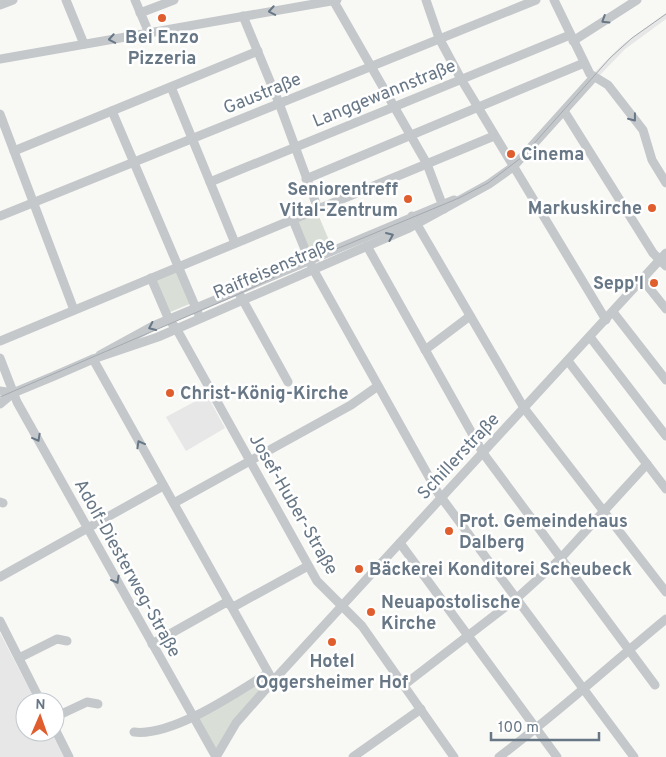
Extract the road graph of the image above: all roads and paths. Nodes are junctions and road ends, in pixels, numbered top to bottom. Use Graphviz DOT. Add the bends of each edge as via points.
graph roads {
  1 [pos="13,0"];
  2 [pos="66,0"];
  3 [pos="134,0"];
  4 [pos="174,0"];
  5 [pos="335,0"];
  6 [pos="426,0"];
  7 [pos="536,0"];
  8 [pos="554,0"];
  9 [pos="637,0"];
  10 [pos="0,5"];
  11 [pos="140,13"];
  12 [pos="243,16"];
  13 [pos="149,33"];
  14 [pos="438,38"];
  15 [pos="571,38"];
  16 [pos="84,44"];
  17 [pos="258,51"];
  18 [pos="0,59"];
  19 [pos="584,63"];
  20 [pos="372,66"];
  21 [pos="594,77"];
  22 [pos="461,79"];
  23 [pos="171,87"];
  24 [pos="279,103"];
  25 [pos="395,106"];
  26 [pos="478,107"];
  27 [pos="112,111"];
  28 [pos="564,111"];
  29 [pos="0,114"];
  30 [pos="411,136"];
  31 [pos="494,136"];
  32 [pos="192,138"];
  33 [pos="295,147"];
  34 [pos="14,151"];
  35 [pos="134,162"];
  36 [pos="427,164"];
  37 [pos="512,167"];
  38 [pos="306,179"];
  39 [pos="210,182"];
  40 [pos="666,183"];
  41 [pos="34,203"];
  42 [pos="443,207"];
  43 [pos="318,209"];
  44 [pos="0,216"];
  45 [pos="293,220"];
  46 [pos="414,220"];
  47 [pos="236,243"];
  48 [pos="367,246"];
  49 [pos="309,260"];
  50 [pos="664,261"];
  51 [pos="179,267"];
  52 [pos="313,269"];
  53 [pos="151,278"];
  54 [pos="645,282"];
  55 [pos="239,295"];
  56 [pos="196,308"];
  57 [pos="666,309"];
  58 [pos="74,310"];
  59 [pos="615,315"];
  60 [pos="470,316"];
  61 [pos="200,318"];
  62 [pos="169,320"];
  63 [pos="606,320"];
  64 [pos="176,328"];
  65 [pos="590,337"];
  66 [pos="0,341"];
  67 [pos="426,350"];
  68 [pos="0,358"];
  69 [pos="98,358"];
  70 [pos="568,361"];
  71 [pos="666,380"];
  72 [pos="288,382"];
  73 [pos="378,386"];
  74 [pos="0,391"];
  75 [pos="13,393"];
  76 [pos="0,404"];
  77 [pos="524,408"];
  78 [pos="666,436"];
  79 [pos="483,453"];
  80 [pos="250,461"];
  81 [pos="647,464"];
  82 [pos="163,486"];
  83 [pos="666,489"];
  84 [pos="442,498"];
  85 [pos="174,503"];
  86 [pos="603,512"];
  87 [pos="88,529"];
  88 [pos="400,543"];
  89 [pos="560,558"];
  90 [pos="308,566"];
  91 [pos="0,577"];
  92 [pos="666,592"];
  93 [pos="517,598"];
  94 [pos="229,604"];
  95 [pos="342,606"];
  96 [pos="666,619"];
  97 [pos="0,621"];
  98 [pos="469,636"];
  99 [pos="67,641"];
  100 [pos="152,644"];
  101 [pos="628,650"];
  102 [pos="19,658"];
  103 [pos="268,672"];
  104 [pos="273,681"];
  105 [pos="404,685"];
  106 [pos="656,685"];
  107 [pos="582,688"];
  108 [pos="36,692"];
  109 [pos="98,704"];
  110 [pos="421,709"];
  111 [pos="65,713"];
  112 [pos="193,716"];
  113 [pos="537,729"];
  114 [pos="134,732"];
  115 [pos="62,742"];
  116 [pos="69,757"];
  117 [pos="216,757"];
  118 [pos="353,757"];
  119 [pos="454,757"];
  120 [pos="499,757"];
  121 [pos="557,757"];
  122 [pos="634,757"];
  1 -- 10 [label="street"];
  2 -- 16 [label="street"];
  3 -- 11 [label="street"];
  4 -- 11 [label="street"];
  5 -- 12 [label="street, one-way"];
  5 -- 20 [label="street"];
  6 -- 14 [label="street"];
  7 -- 14 [label="street, Gaustraße"];
  8 -- 15 [label="street"];
  9 -- 15 [label="street, Langgewannstraße, one-way"];
  11 -- 13 [label="street"];
  12 -- 13 [label="street"];
  12 -- 17 [label="street"];
  13 -- 16 [label="street, one-way"];
  14 -- 20 [label="street, Gaustraße"];
  14 -- 22 [label="street"];
  15 -- 19 [label="street"];
  15 -- 22 [label="street, Langgewannstraße"];
  16 -- 18 [label="street"];
  17 -- 23 [label="street"];
  17 -- 24 [label="street"];
  19 -- 21 [label="street"];
  19 -- 26 [label="street"];
  20 -- 24 [label="street, Gaustraße"];
  20 -- 25 [label="street"];
  21 -- 28 [label="street, Raiffeisenstraße"];
  21 -- 40 [label="street, one-way" via="608,85 643,130 652,160"];
  22 -- 25 [label="street, Langgewannstraße"];
  22 -- 26 [label="street"];
  23 -- 27 [label="street"];
  23 -- 32 [label="street"];
  24 -- 32 [label="street, Gaustraße"];
  24 -- 33 [label="street"];
  25 -- 30 [label="street"];
  25 -- 33 [label="street, Langgewannstraße"];
  26 -- 30 [label="street"];
  26 -- 31 [label="street"];
  27 -- 34 [label="street"];
  27 -- 35 [label="street"];
  28 -- 37 [label="street, Raiffeisenstraße"];
  28 -- 50 [label="street" via="653,253"];
  29 -- 34 [label="street"];
  30 -- 36 [label="street"];
  30 -- 38 [label="street"];
  31 -- 36 [label="street"];
  31 -- 37 [label="street"];
  32 -- 35 [label="street, Gaustraße"];
  32 -- 39 [label="street"];
  33 -- 38 [label="street"];
  33 -- 39 [label="street, Langgewannstraße"];
  34 -- 41 [label="street"];
  35 -- 41 [label="street, Gaustraße"];
  35 -- 51 [label="street"];
  36 -- 42 [label="street"];
  36 -- 43 [label="street"];
  37 -- 42 [label="street, Raiffeisenstraße" via="489,184"];
  37 -- 63 [label="street"];
  38 -- 43 [label="street"];
  39 -- 47 [label="street"];
  41 -- 44 [label="street, Gaustraße"];
  41 -- 58 [label="street"];
  42 -- 46 [label="street, Raiffeisenstraße"];
  43 -- 45 [label="street"];
  45 -- 47 [label="street"];
  45 -- 49 [label="street"];
  48 -- 46 [label="street, Raiffeisenstraße, one-way"];
  46 -- 49 [label="street, Raiffeisenstraße"];
  46 -- 60 [label="street"];
  47 -- 51 [label="street"];
  48 -- 52 [label="street, Raiffeisenstraße"];
  48 -- 67 [label="street"];
  49 -- 52 [label="street"];
  49 -- 55 [label="street, Raiffeisenstraße"];
  50 -- 54 [label="street, Schillerstraße"];
  51 -- 53 [label="street"];
  51 -- 56 [label="street"];
  52 -- 55 [label="street, Raiffeisenstraße"];
  52 -- 73 [label="street"];
  53 -- 58 [label="street"];
  53 -- 62 [label="street, Josef-Huber-Straße"];
  54 -- 57 [label="street"];
  54 -- 59 [label="street, Schillerstraße"];
  55 -- 56 [label="street, Raiffeisenstraße"];
  55 -- 61 [label="street, Raiffeisenstraße"];
  55 -- 72 [label="street"];
  56 -- 61 [label="street"];
  56 -- 62 [label="street, Raiffeisenstraße"];
  58 -- 66 [label="street"];
  59 -- 63 [label="street, Schillerstraße"];
  59 -- 71 [label="street"];
  60 -- 67 [label="street"];
  60 -- 77 [label="street"];
  61 -- 64 [label="street, Raiffeisenstraße"];
  62 -- 64 [label="street, Josef-Huber-Straße"];
  62 -- 69 [label="street, Raiffeisenstraße, one-way" via="113,346"];
  63 -- 65 [label="street, Schillerstraße"];
  64 -- 69 [label="street, Raiffeisenstraße"];
  64 -- 80 [label="street, Josef-Huber-Straße"];
  65 -- 70 [label="street, Schillerstraße"];
  65 -- 78 [label="street"];
  67 -- 79 [label="street"];
  68 -- 75 [label="street, Adolf-Diesterweg-Straße"];
  69 -- 75 [label="street, Raiffeisenstraße"];
  82 -- 69 [label="street, one-way"];
  70 -- 77 [label="street, Schillerstraße"];
  70 -- 81 [label="street"];
  73 -- 80 [label="street" via="351,405"];
  73 -- 84 [label="street"];
  74 -- 75 [label="street"];
  75 -- 76 [label="street, Raiffeisenstraße"];
  75 -- 87 [label="street, Adolf-Diesterweg-Straße, one-way"];
  77 -- 79 [label="street, Schillerstraße"];
  77 -- 86 [label="street"];
  79 -- 84 [label="street, Schillerstraße"];
  79 -- 89 [label="street"];
  80 -- 85 [label="street"];
  80 -- 90 [label="street, Josef-Huber-Straße"];
  81 -- 83 [label="street"];
  81 -- 86 [label="street"];
  82 -- 85 [label="street"];
  82 -- 87 [label="street"];
  84 -- 88 [label="street, Schillerstraße"];
  84 -- 93 [label="street"];
  85 -- 94 [label="street"];
  86 -- 89 [label="street"];
  86 -- 92 [label="street"];
  87 -- 91 [label="street"];
  87 -- 100 [label="street, Adolf-Diesterweg-Straße, one-way"];
  88 -- 95 [label="street, Schillerstraße"];
  88 -- 98 [label="street"];
  89 -- 93 [label="street"];
  89 -- 101 [label="street"];
  90 -- 94 [label="street" via="236,606"];
  90 -- 95 [label="street, Josef-Huber-Straße" via="316,581"];
  93 -- 98 [label="street"];
  93 -- 107 [label="street"];
  94 -- 100 [label="street" via="225,603"];
  94 -- 103 [label="street"];
  95 -- 104 [label="street, Schillerstraße"];
  95 -- 105 [label="street, Josef-Huber-Straße" via="362,626"];
  96 -- 101 [label="street"];
  97 -- 102 [label="street"];
  98 -- 105 [label="street"];
  98 -- 113 [label="street"];
  99 -- 102 [label="street" via="57,639"];
  100 -- 112 [label="street, Adolf-Diesterweg-Straße"];
  101 -- 106 [label="street"];
  101 -- 107 [label="street"];
  102 -- 108 [label="street"];
  103 -- 104 [label="street"];
  103 -- 112 [label="street"];
  104 -- 117 [label="street, Schillerstraße" via="236,724"];
  105 -- 110 [label="street, Josef-Huber-Straße"];
  107 -- 113 [label="street"];
  107 -- 122 [label="street"];
  109 -- 111 [label="street" via="87,702"];
  110 -- 118 [label="street"];
  110 -- 119 [label="street, Josef-Huber-Straße"];
  112 -- 114 [label="street" via="167,729 144,734"];
  112 -- 117 [label="street, Adolf-Diesterweg-Straße"];
  113 -- 120 [label="street"];
  113 -- 121 [label="street"];
  115 -- 116 [label="street"];
}
